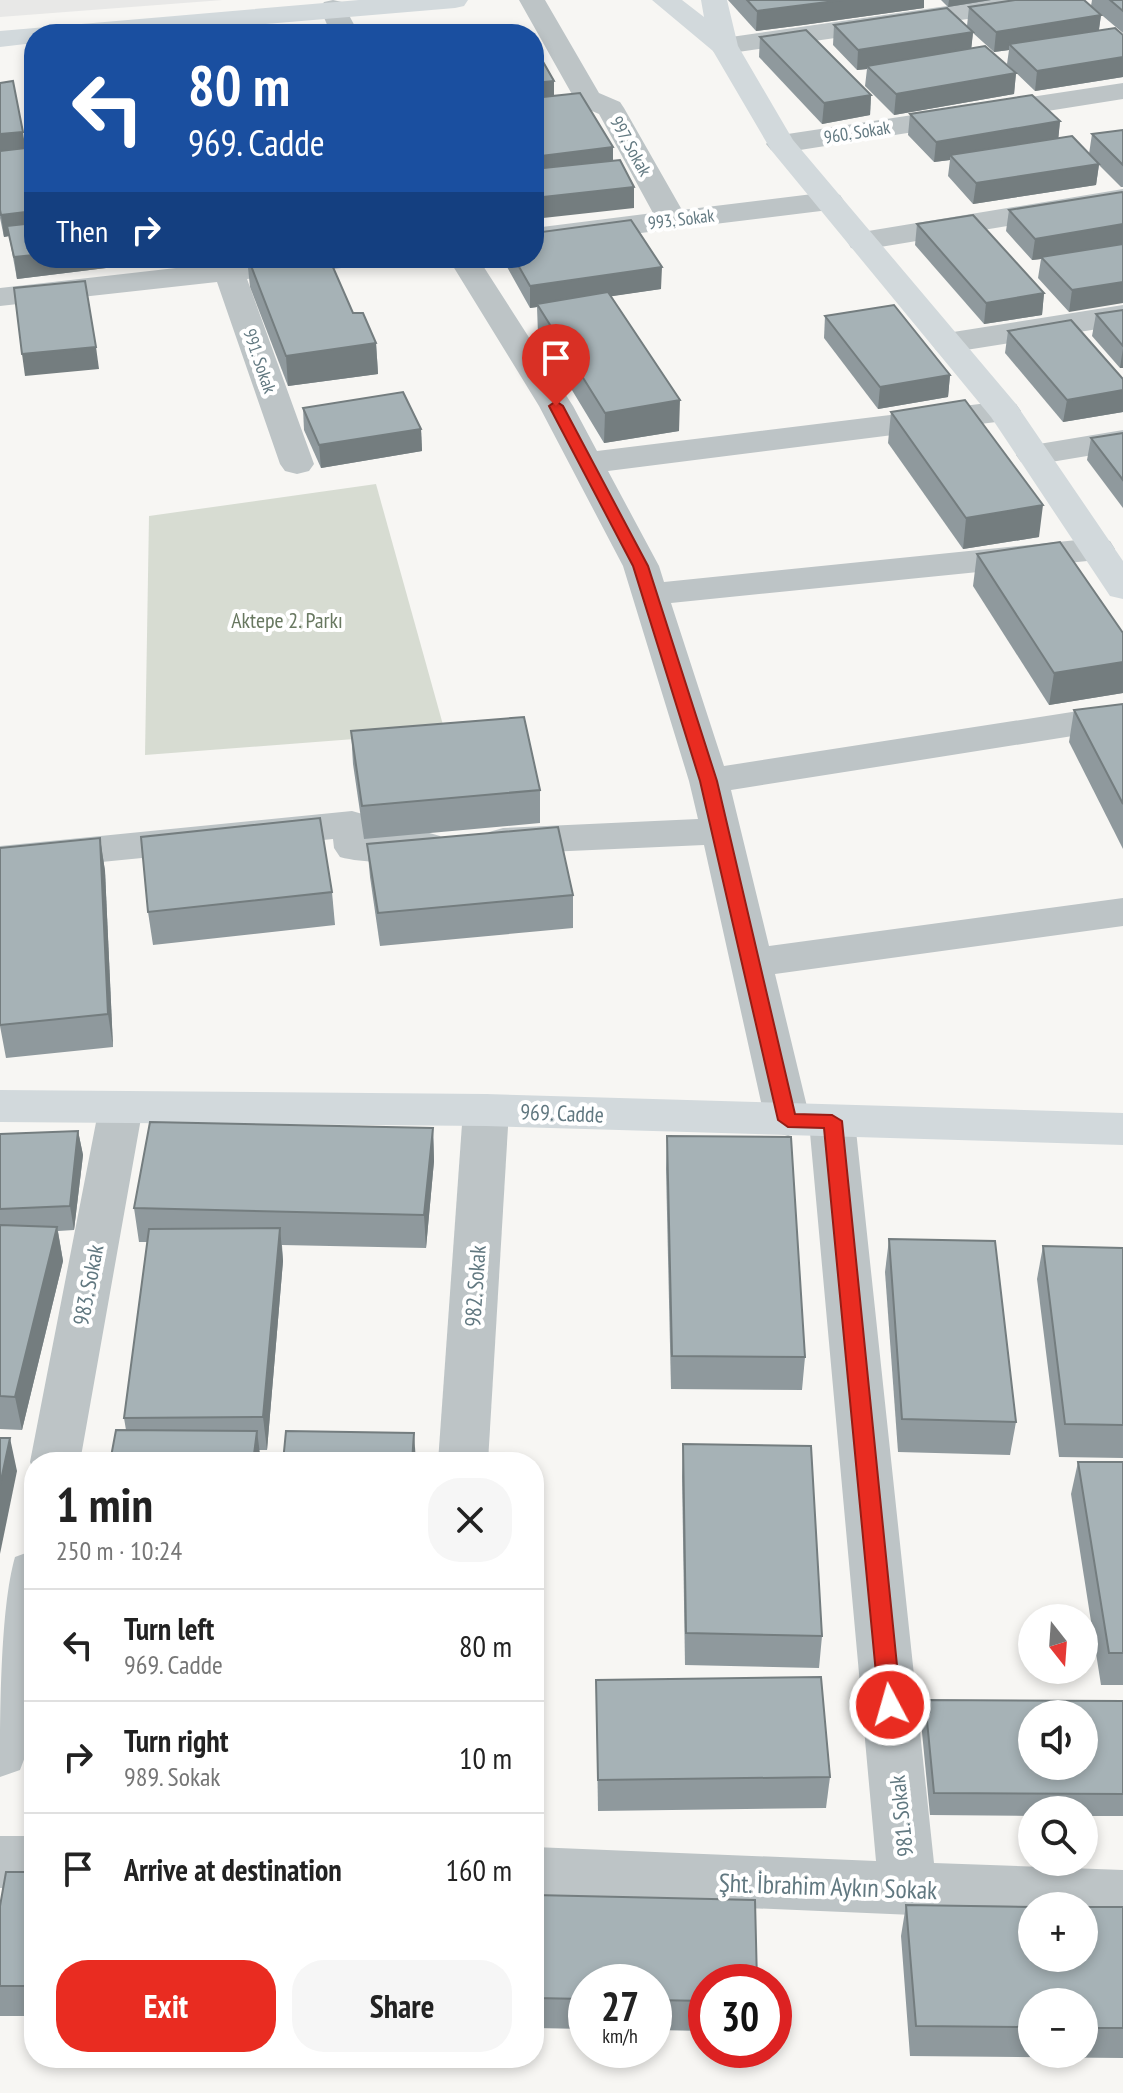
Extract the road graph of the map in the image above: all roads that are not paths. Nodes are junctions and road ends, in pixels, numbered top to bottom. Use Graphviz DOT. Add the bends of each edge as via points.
graph roads {
  1 [pos="455,0"];
  2 [pos="532,0"];
  3 [pos="665,0"];
  4 [pos="714,0"];
  5 [pos="1045,0"];
  6 [pos="414,1"];
  7 [pos="287,6"];
  8 [pos="333,8"];
  9 [pos="165,24"];
  10 [pos="340,24"];
  11 [pos="24,36"];
  12 [pos="0,39"];
  13 [pos="724,46"];
  14 [pos="1123,91"];
  15 [pos="781,144"];
  16 [pos="1123,198"];
  17 [pos="829,201"];
  18 [pos="672,220"];
  19 [pos="544,236"];
  20 [pos="862,241"];
  21 [pos="206,268"];
  22 [pos="228,268"];
  23 [pos="469,268"];
  24 [pos="0,297"];
  25 [pos="1123,315"];
  26 [pos="947,343"];
  27 [pos="1004,411"];
  28 [pos="1123,440"];
  29 [pos="1033,455"];
  30 [pos="586,463"];
  31 [pos="297,464"];
  32 [pos="1097,549"];
  33 [pos="1123,587"];
  34 [pos="650,594"];
  35 [pos="1123,716"];
  36 [pos="709,781"];
  37 [pos="720,831"];
  38 [pos="0,859"];
  39 [pos="1123,912"];
  40 [pos="750,963"];
  41 [pos="0,1106"];
  42 [pos="121,1107"];
  43 [pos="486,1110"];
  44 [pos="810,1121"];
  45 [pos="1123,1129"];
  46 [pos="57,1452"];
  47 [pos="464,1452"];
  48 [pos="24,1625"];
  49 [pos="0,1753"];
  50 [pos="0,1862"];
  51 [pos="24,1862"];
  52 [pos="544,1873"];
  53 [pos="908,1889"];
  54 [pos="1123,1897"];
  1 -- 6 [label="street"];
  2 -- 18 [label="street, 997. Sokak" via="588,99 610,108"];
  3 -- 13 [label="street"];
  4 -- 13 [label="street"];
  5 -- 13 [label="street"];
  6 -- 8 [label="street"];
  7 -- 8 [label="street"];
  7 -- 9 [label="street"];
  8 -- 10 [label="street"];
  11 -- 12 [label="street"];
  13 -- 15 [label="street"];
  14 -- 15 [label="street, 960. Sokak"];
  15 -- 17 [label="street"];
  16 -- 20 [label="street"];
  17 -- 18 [label="street, 993. Sokak"];
  17 -- 20 [label="street"];
  18 -- 19 [label="street, 993. Sokak"];
  20 -- 26 [label="street"];
  21 -- 24 [label="street"];
  22 -- 31 [label="street, 991. Sokak"];
  23 -- 30 [label="street, 981. Sokak"];
  25 -- 26 [label="street"];
  26 -- 27 [label="street"];
  27 -- 29 [label="street"];
  27 -- 30 [label="street"];
  28 -- 29 [label="street"];
  29 -- 32 [label="street"];
  30 -- 34 [label="street, 981. Sokak" via="641,566"];
  32 -- 33 [label="street"];
  32 -- 34 [label="street"];
  34 -- 36 [label="street, 981. Sokak"];
  35 -- 36 [label="street"];
  36 -- 37 [label="street, 981. Sokak"];
  37 -- 38 [label="street" via="354,848 352,824"];
  37 -- 40 [label="street, 981. Sokak"];
  39 -- 40 [label="street"];
  40 -- 44 [label="street, 981. Sokak"];
  41 -- 42 [label="street, 969. Cadde"];
  42 -- 43 [label="street, 969. Cadde"];
  42 -- 46 [label="street, 983. Sokak"];
  43 -- 44 [label="street, 969. Cadde"];
  43 -- 47 [label="street, 982. Sokak"];
  44 -- 45 [label="street, 969. Cadde"];
  44 -- 53 [label="street, 981. Sokak"];
  48 -- 49 [label="street"];
  50 -- 51 [label="street"];
  52 -- 53 [label="street, Şht. İbrahim Aykın Sokak"];
  53 -- 54 [label="street, Şht. İbrahim Aykın Sokak"];
}
